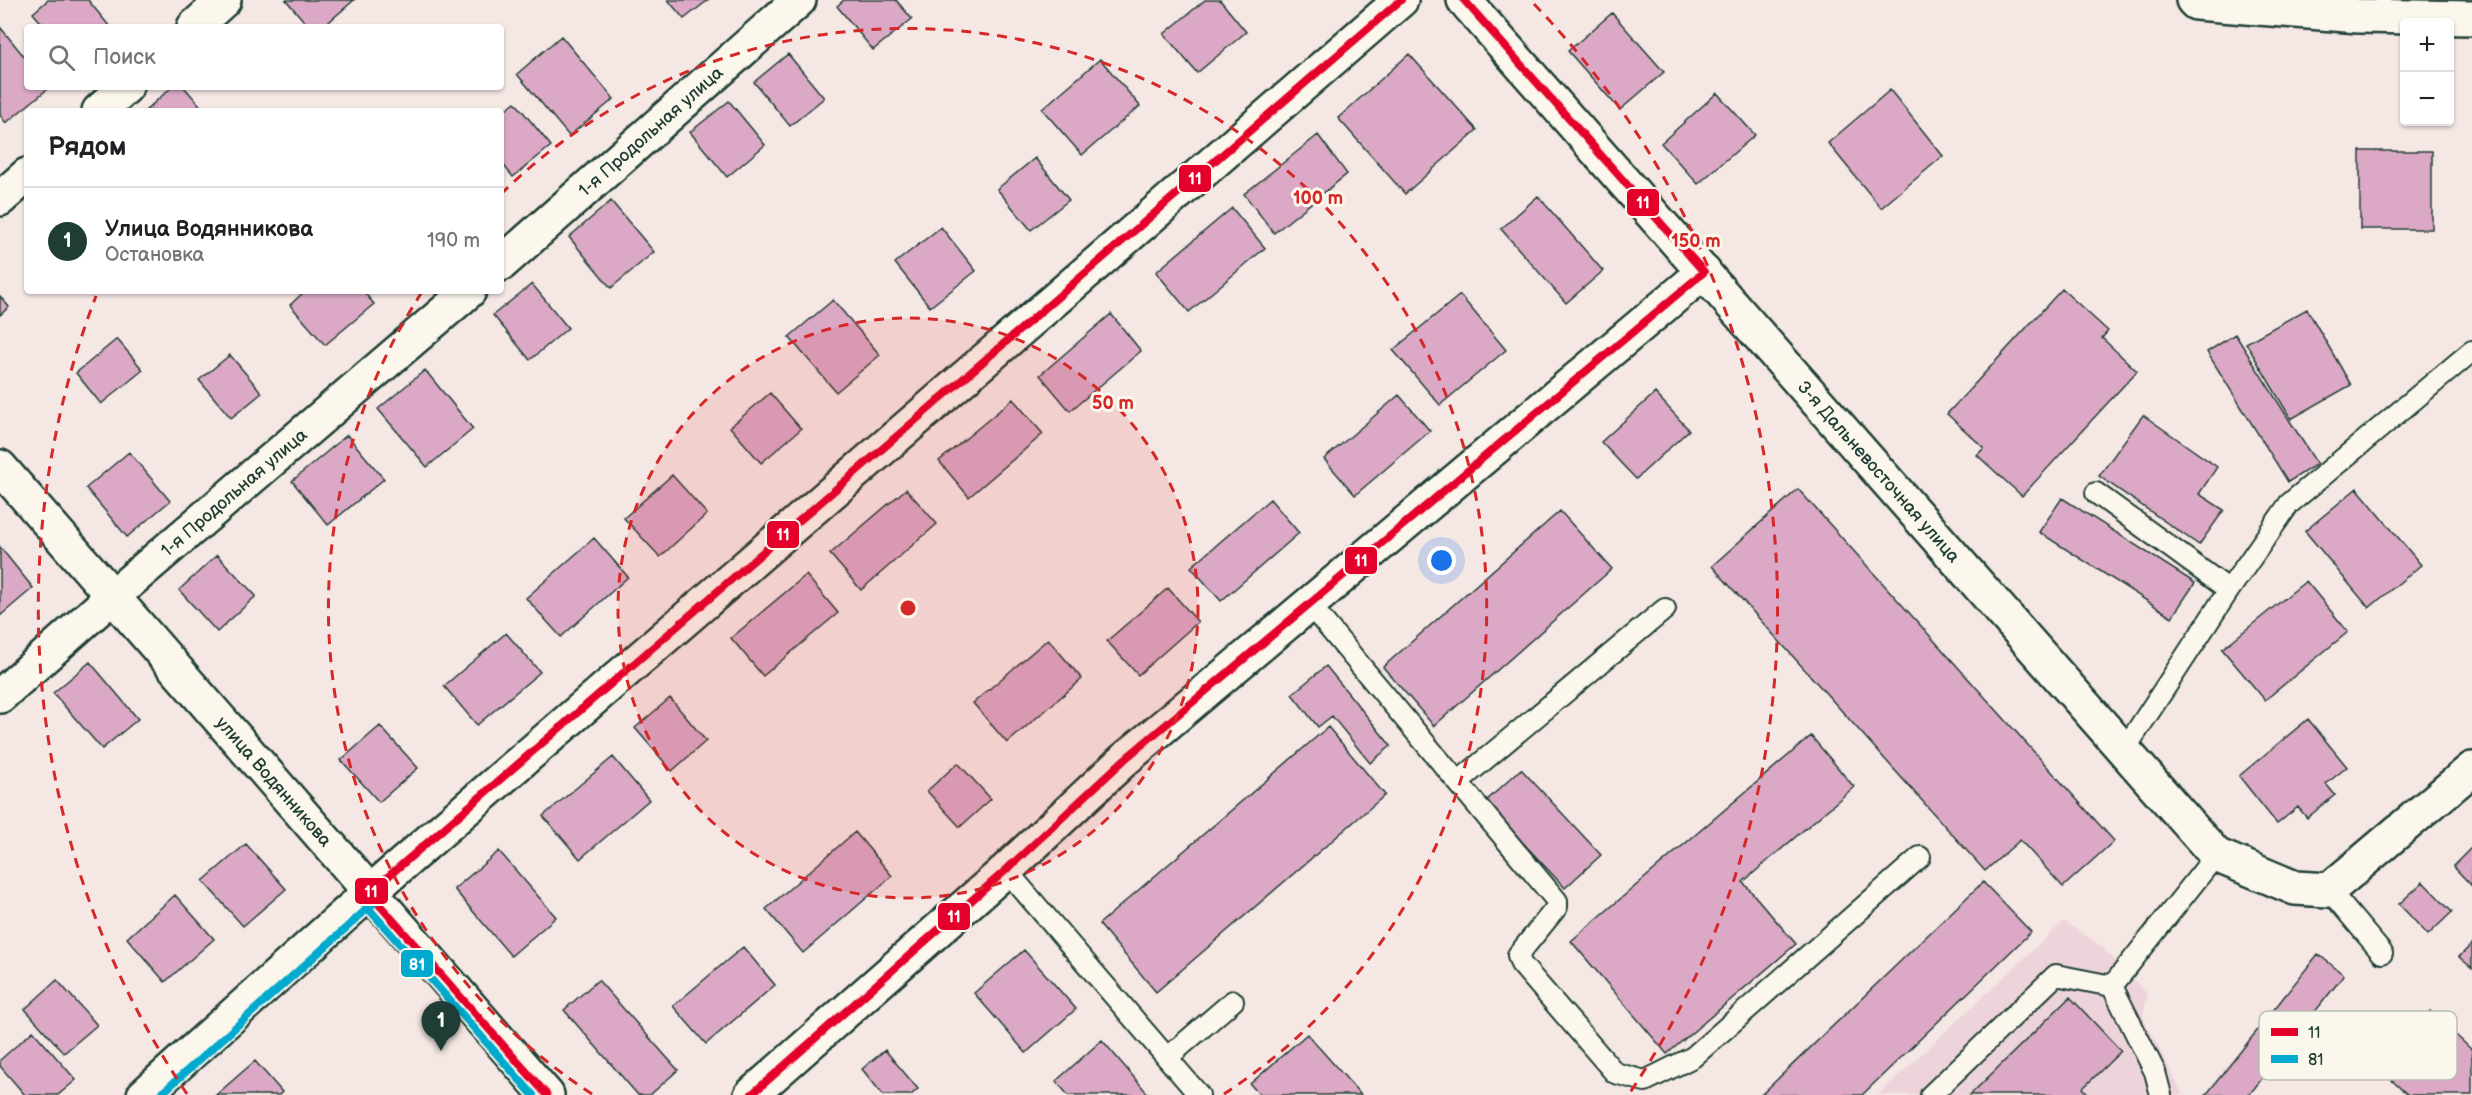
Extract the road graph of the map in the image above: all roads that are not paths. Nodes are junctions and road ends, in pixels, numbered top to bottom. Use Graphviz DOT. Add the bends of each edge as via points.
graph roads {
  1 [pos="224,0"];
  2 [pos="800,0"];
  3 [pos="1401,0"];
  4 [pos="1464,0"];
  5 [pos="2193,0"];
  6 [pos="2472,18"];
  7 [pos="197,24"];
  8 [pos="123,90"];
  9 [pos="102,108"];
  10 [pos="24,178"];
  11 [pos="0,199"];
  12 [pos="504,261"];
  13 [pos="1704,272"];
  14 [pos="465,294"];
  15 [pos="2472,351"];
  16 [pos="0,468"];
  17 [pos="2096,493"];
  18 [pos="2229,590"];
  19 [pos="113,596"];
  20 [pos="1309,604"];
  21 [pos="1665,609"];
  22 [pos="0,696"];
  23 [pos="2125,749"];
  24 [pos="2472,769"];
  25 [pos="1458,782"];
  26 [pos="2216,855"];
  27 [pos="1920,857"];
  28 [pos="1006,870"];
  29 [pos="2329,890"];
  30 [pos="369,893"];
  31 [pos="2382,953"];
  32 [pos="2112,986"];
  33 [pos="1233,1001"];
  34 [pos="1167,1058"];
  35 [pos="144,1095"];
  36 [pos="547,1095"];
  37 [pos="752,1095"];
  38 [pos="1199,1095"];
  39 [pos="1931,1095"];
  40 [pos="2161,1095"];
  1 -- 7 [label="street"];
  2 -- 12 [label="street, 1-я Продольная улица"];
  3 -- 30 [label="street"];
  4 -- 13 [label="street, 3-я Дальневосточная улица"];
  5 -- 6 [label="street" via="2359,16"];
  8 -- 9 [label="street"];
  10 -- 11 [label="street"];
  13 -- 20 [label="street"];
  13 -- 23 [label="street, 3-я Дальневосточная улица"];
  14 -- 19 [label="street, 1-я Продольная улица"];
  15 -- 18 [label="lane" via="2289,504"];
  16 -- 19 [label="street, улица Водянникова"];
  17 -- 18 [label="lane"];
  18 -- 23 [label="lane"];
  19 -- 22 [label="street, 1-я Продольная улица"];
  19 -- 30 [label="street, улица Водянникова"];
  20 -- 25 [label="lane"];
  20 -- 28 [label="street" via="1125,759"];
  21 -- 25 [label="lane"];
  23 -- 26 [label="street, 3-я Дальневосточная улица"];
  24 -- 29 [label="street"];
  25 -- 27 [label="lane" via="1557,901 1557,907 1518,955 1521,964 1615,1073 1646,1081 1693,1057"];
  26 -- 29 [label="street, 3-я Дальневосточная улица" via="2295,888"];
  26 -- 32 [label="lane"];
  28 -- 34 [label="lane"];
  28 -- 37 [label="street"];
  29 -- 31 [label="lane"];
  30 -- 35 [label="street"];
  30 -- 36 [label="street, улица Водянникова"];
  32 -- 39 [label="lane" via="2056,975"];
  32 -- 40 [label="lane" via="2155,1072"];
  33 -- 34 [label="lane"];
  34 -- 38 [label="lane"];
}
